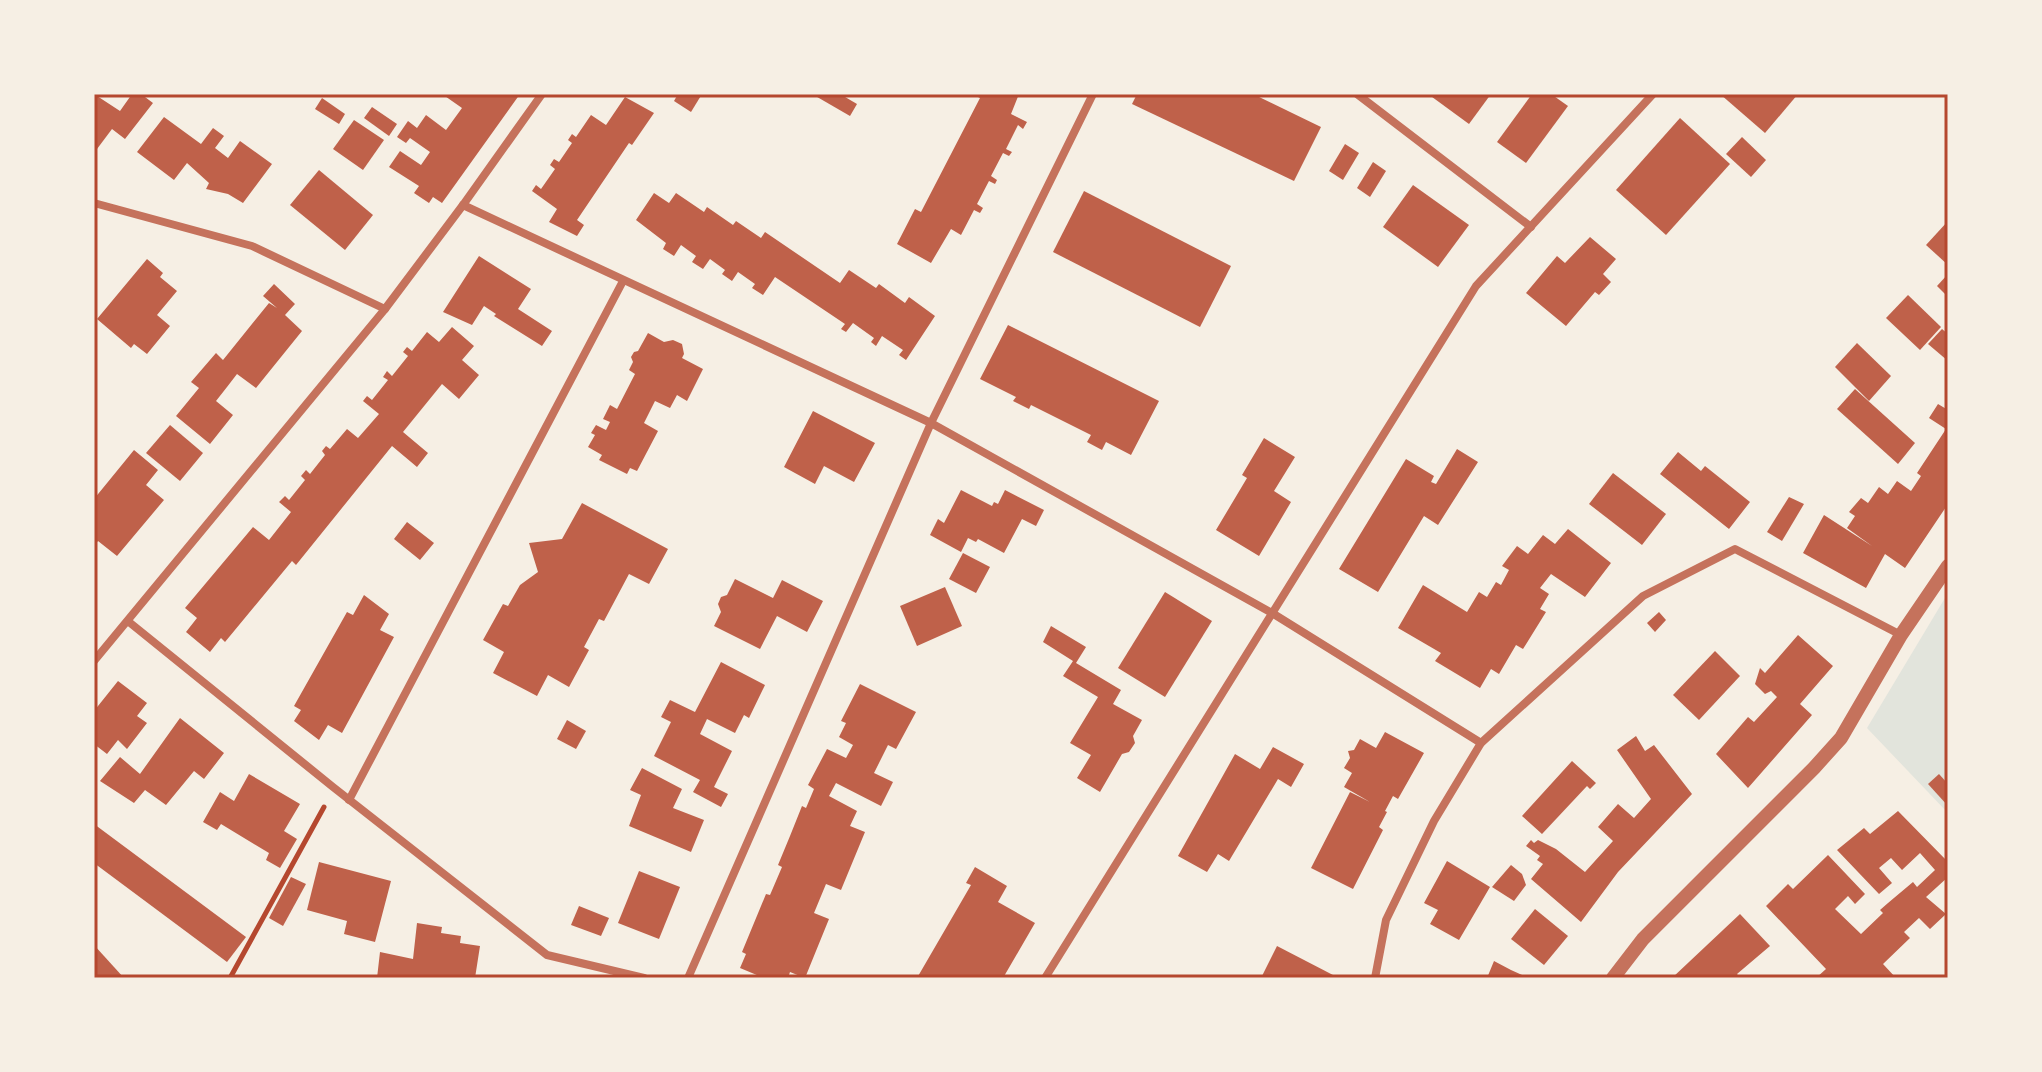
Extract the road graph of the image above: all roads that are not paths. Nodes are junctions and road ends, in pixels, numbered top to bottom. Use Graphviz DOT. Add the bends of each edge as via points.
graph roads {
  1 [pos="542,94"];
  2 [pos="1093,94"];
  3 [pos="1357,94"];
  4 [pos="1653,94"];
  5 [pos="94,203"];
  6 [pos="463,205"];
  7 [pos="1531,227"];
  8 [pos="623,281"];
  9 [pos="385,309"];
  10 [pos="931,423"];
  11 [pos="1948,566"];
  12 [pos="1272,613"];
  13 [pos="129,622"];
  14 [pos="1901,635"];
  15 [pos="94,661"];
  16 [pos="1481,743"];
  17 [pos="349,800"];
  18 [pos="644,978"];
  19 [pos="688,978"];
  20 [pos="1045,978"];
  21 [pos="1375,978"];
  22 [pos="1613,978"];
  1 -- 6 [label="street"];
  2 -- 10 [label="street"];
  3 -- 7 [label="street"];
  4 -- 7 [label="street"];
  5 -- 9 [label="street" via="252,246"];
  6 -- 8 [label="street"];
  6 -- 9 [label="street"];
  7 -- 12 [label="street" via="1476,286"];
  8 -- 10 [label="street"];
  8 -- 17 [label="street"];
  9 -- 13 [label="street"];
  10 -- 12 [label="street"];
  10 -- 19 [label="street"];
  11 -- 14 [label="street"];
  12 -- 16 [label="street"];
  12 -- 20 [label="street"];
  13 -- 15 [label="street"];
  13 -- 17 [label="street"];
  14 -- 16 [label="street" via="1735,549 1643,596"];
  14 -- 22 [label="street" via="1841,738 1643,939"];
  16 -- 21 [label="street" via="1434,821 1386,920"];
  17 -- 18 [label="street" via="547,955"];
}
